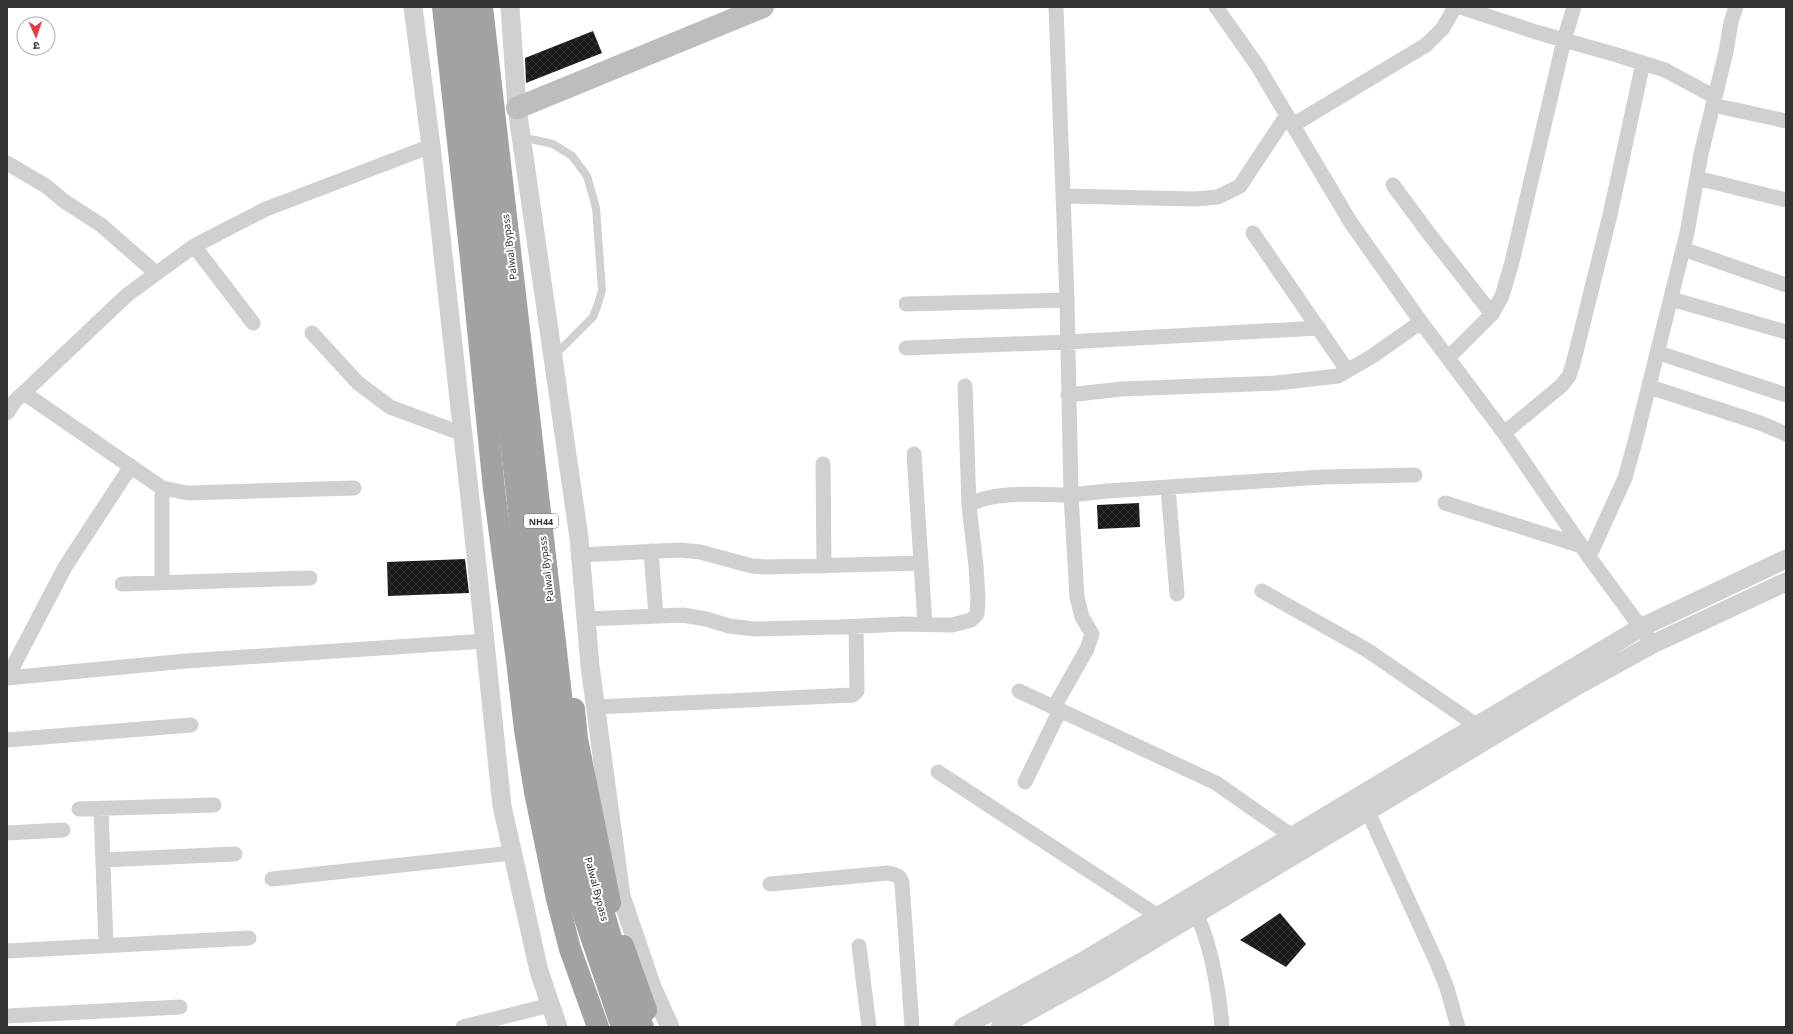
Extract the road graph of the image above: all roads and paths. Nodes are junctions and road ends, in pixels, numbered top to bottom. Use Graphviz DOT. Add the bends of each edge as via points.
graph roads {
  1 [pos="413,7"];
  2 [pos="443,7"];
  3 [pos="462,7"];
  4 [pos="482,7"];
  5 [pos="492,7"];
  6 [pos="510,7"];
  7 [pos="763,7"];
  8 [pos="1056,7"];
  9 [pos="1216,7"];
  10 [pos="1455,7"];
  11 [pos="1460,7"];
  12 [pos="1574,7"];
  13 [pos="1736,7"];
  14 [pos="1564,40"];
  15 [pos="1643,63"];
  16 [pos="1714,101"];
  17 [pos="505,113"];
  18 [pos="1290,120"];
  19 [pos="1786,121"];
  20 [pos="457,134"];
  21 [pos="522,137"];
  22 [pos="431,146"];
  23 [pos="7,163"];
  24 [pos="1697,178"];
  25 [pos="1393,185"];
  26 [pos="1064,196"];
  27 [pos="1786,200"];
  28 [pos="1253,233"];
  29 [pos="194,246"];
  30 [pos="1683,249"];
  31 [pos="156,274"];
  32 [pos="1786,284"];
  33 [pos="1671,298"];
  34 [pos="1067,300"];
  35 [pos="906,304"];
  36 [pos="1492,314"];
  37 [pos="1421,322"];
  38 [pos="253,323"];
  39 [pos="1319,328"];
  40 [pos="1786,332"];
  41 [pos="312,333"];
  42 [pos="1068,342"];
  43 [pos="906,348"];
  44 [pos="1659,353"];
  45 [pos="553,356"];
  46 [pos="1448,358"];
  47 [pos="1347,370"];
  48 [pos="965,386"];
  49 [pos="1650,387"];
  50 [pos="24,393"];
  51 [pos="1068,395"];
  52 [pos="1786,395"];
  53 [pos="7,413"];
  54 [pos="1504,433"];
  55 [pos="463,434"];
  56 [pos="1786,434"];
  57 [pos="914,454"];
  58 [pos="823,464"];
  59 [pos="131,466"];
  60 [pos="1415,476"];
  61 [pos="162,488"];
  62 [pos="354,488"];
  63 [pos="1168,488"];
  64 [pos="1071,495"];
  65 [pos="1446,503"];
  66 [pos="969,506"];
  67 [pos="651,551"];
  68 [pos="1586,552"];
  69 [pos="580,555"];
  70 [pos="1786,559"];
  71 [pos="921,563"];
  72 [pos="824,566"];
  73 [pos="310,578"];
  74 [pos="1786,582"];
  75 [pos="162,583"];
  76 [pos="122,584"];
  77 [pos="1262,591"];
  78 [pos="1177,594"];
  79 [pos="656,616"];
  80 [pos="586,619"];
  81 [pos="925,624"];
  82 [pos="856,626"];
  83 [pos="1640,628"];
  84 [pos="485,641"];
  85 [pos="1653,644"];
  86 [pos="7,678"];
  87 [pos="1019,691"];
  88 [pos="596,707"];
  89 [pos="1057,709"];
  90 [pos="191,725"];
  91 [pos="1476,725"];
  92 [pos="1490,738"];
  93 [pos="7,740"];
  94 [pos="938,772"];
  95 [pos="1025,782"];
  96 [pos="1363,804"];
  97 [pos="214,805"];
  98 [pos="101,808"];
  99 [pos="79,809"];
  100 [pos="63,830"];
  101 [pos="7,833"];
  102 [pos="1292,836"];
  103 [pos="512,853"];
  104 [pos="235,854"];
  105 [pos="103,860"];
  106 [pos="272,879"];
  107 [pos="770,884"];
  108 [pos="1192,906"];
  109 [pos="1158,916"];
  110 [pos="249,938"];
  111 [pos="106,946"];
  112 [pos="859,946"];
  113 [pos="7,951"];
  114 [pos="550,1005"];
  115 [pos="180,1007"];
  116 [pos="7,1016"];
  117 [pos="463,1027"];
  118 [pos="558,1027"];
  119 [pos="598,1027"];
  120 [pos="622,1027"];
  121 [pos="643,1027"];
  122 [pos="653,1027"];
  123 [pos="670,1027"];
  124 [pos="869,1027"];
  125 [pos="912,1027"];
  126 [pos="963,1027"];
  127 [pos="1000,1027"];
  128 [pos="1222,1027"];
  129 [pos="1458,1027"];
  1 -- 22 [label="street"];
  2 -- 20 [label="highway"];
  3 -- 120 [label="highway, Palwal Bypass / NH44, bridge" via="535,650 555,786 578,898"];
  4 -- 17 [label="highway, Palwal Bypass / NH44, bridge"];
  5 -- 17 [label="highway"];
  6 -- 17 [label="street"];
  7 -- 17 [label="main road"];
  8 -- 26 [label="street"];
  9 -- 18 [label="street" via="1257,65"];
  10 -- 18 [label="street" via="1443,28 1426,45"];
  11 -- 14 [label="street"];
  12 -- 14 [label="street"];
  13 -- 16 [label="street"];
  14 -- 15 [label="street"];
  14 -- 36 [label="street" via="1512,262 1502,296"];
  15 -- 16 [label="street" via="1665,70"];
  15 -- 54 [label="street" via="1610,215 1569,376 1561,386"];
  16 -- 19 [label="street"];
  16 -- 24 [label="street"];
  17 -- 20 [label="street"];
  17 -- 21 [label="street"];
  17 -- 121 [label="highway, Palwal Bypass / NH44, bridge" via="567,747 592,873 624,982"];
  17 -- 122 [label="highway" via="577,739 608,896 623,946"];
  18 -- 26 [label="street" via="1240,186 1218,197 1195,199"];
  18 -- 37 [label="street" via="1351,223"];
  20 -- 22 [label="street"];
  20 -- 119 [label="highway" via="494,488 525,730 557,899 570,949"];
  21 -- 45 [label="street"];
  21 -- 45 [label="lane" via="553,144 572,156 587,176 596,208 602,290 598,304 593,316"];
  22 -- 29 [label="street" via="266,209"];
  22 -- 55 [label="street"];
  23 -- 31 [label="street" via="46,186 101,225"];
  24 -- 27 [label="street"];
  24 -- 30 [label="street"];
  25 -- 36 [label="street"];
  26 -- 34 [label="street"];
  28 -- 39 [label="street"];
  29 -- 31 [label="street"];
  29 -- 38 [label="street"];
  30 -- 32 [label="street"];
  30 -- 33 [label="street"];
  31 -- 50 [label="street" via="127,295"];
  33 -- 40 [label="street"];
  33 -- 44 [label="street"];
  34 -- 35 [label="street"];
  34 -- 42 [label="street"];
  36 -- 46 [label="street"];
  37 -- 46 [label="street"];
  37 -- 47 [label="street" via="1371,357"];
  39 -- 42 [label="street"];
  39 -- 47 [label="street"];
  41 -- 55 [label="street" via="358,383 390,407"];
  42 -- 43 [label="street"];
  42 -- 51 [label="street"];
  44 -- 49 [label="street"];
  44 -- 52 [label="street"];
  45 -- 69 [label="street"];
  46 -- 54 [label="street"];
  47 -- 51 [label="street" via="1338,376 1276,383 1138,388"];
  48 -- 66 [label="street"];
  49 -- 56 [label="street"];
  49 -- 68 [label="street" via="1625,478"];
  50 -- 53 [label="street"];
  50 -- 59 [label="street"];
  51 -- 64 [label="street"];
  54 -- 68 [label="street"];
  55 -- 84 [label="street"];
  57 -- 71 [label="street"];
  58 -- 72 [label="street"];
  59 -- 61 [label="street"];
  59 -- 86 [label="street" via="65,567"];
  60 -- 63 [label="street" via="1323,478"];
  61 -- 62 [label="street" via="188,493"];
  61 -- 75 [label="street"];
  63 -- 64 [label="street"];
  63 -- 78 [label="street"];
  64 -- 66 [label="street" via="992,497 978,499"];
  64 -- 89 [label="street" via="1077,597 1082,617 1092,634"];
  65 -- 68 [label="street"];
  66 -- 81 [label="street" via="976,566 976,614 971,620 952,625"];
  67 -- 69 [label="street"];
  67 -- 72 [label="street" via="700,552 752,566"];
  67 -- 79 [label="street"];
  68 -- 83 [label="street"];
  69 -- 80 [label="street"];
  70 -- 83 [label="street"];
  71 -- 72 [label="street"];
  71 -- 81 [label="street"];
  73 -- 75 [label="street"];
  74 -- 85 [label="street"];
  75 -- 76 [label="street"];
  77 -- 91 [label="street" via="1368,650"];
  79 -- 80 [label="street"];
  79 -- 82 [label="street" via="683,615 729,626 755,629"];
  80 -- 88 [label="street"];
  81 -- 82 [label="street"];
  82 -- 88 [label="street" via="857,691 853,695"];
  83 -- 85 [label="street"];
  83 -- 91 [label="street"];
  84 -- 86 [label="street" via="186,661"];
  84 -- 103 [label="street" via="502,806"];
  85 -- 92 [label="street"];
  87 -- 89 [label="street"];
  88 -- 123 [label="street" via="621,896 652,988"];
  89 -- 95 [label="street"];
  89 -- 102 [label="street" via="1216,783"];
  90 -- 93 [label="street"];
  91 -- 92 [label="street"];
  91 -- 96 [label="street"];
  92 -- 96 [label="street"];
  94 -- 109 [label="street"];
  96 -- 102 [label="street"];
  96 -- 108 [label="street"];
  96 -- 129 [label="street" via="1445,982"];
  97 -- 98 [label="street"];
  98 -- 99 [label="street"];
  98 -- 105 [label="street"];
  100 -- 101 [label="street"];
  102 -- 108 [label="street"];
  103 -- 106 [label="street"];
  103 -- 114 [label="street" via="539,971"];
  104 -- 105 [label="street"];
  105 -- 111 [label="street"];
  107 -- 125 [label="street" via="888,873 900,877"];
  108 -- 109 [label="street"];
  108 -- 127 [label="street" via="1096,974"];
  108 -- 128 [label="street" via="1207,945 1218,990"];
  109 -- 126 [label="street" via="1087,959"];
  110 -- 111 [label="street"];
  111 -- 113 [label="street"];
  112 -- 124 [label="street"];
  114 -- 117 [label="street"];
  114 -- 118 [label="street"];
  115 -- 116 [label="street"];
}
